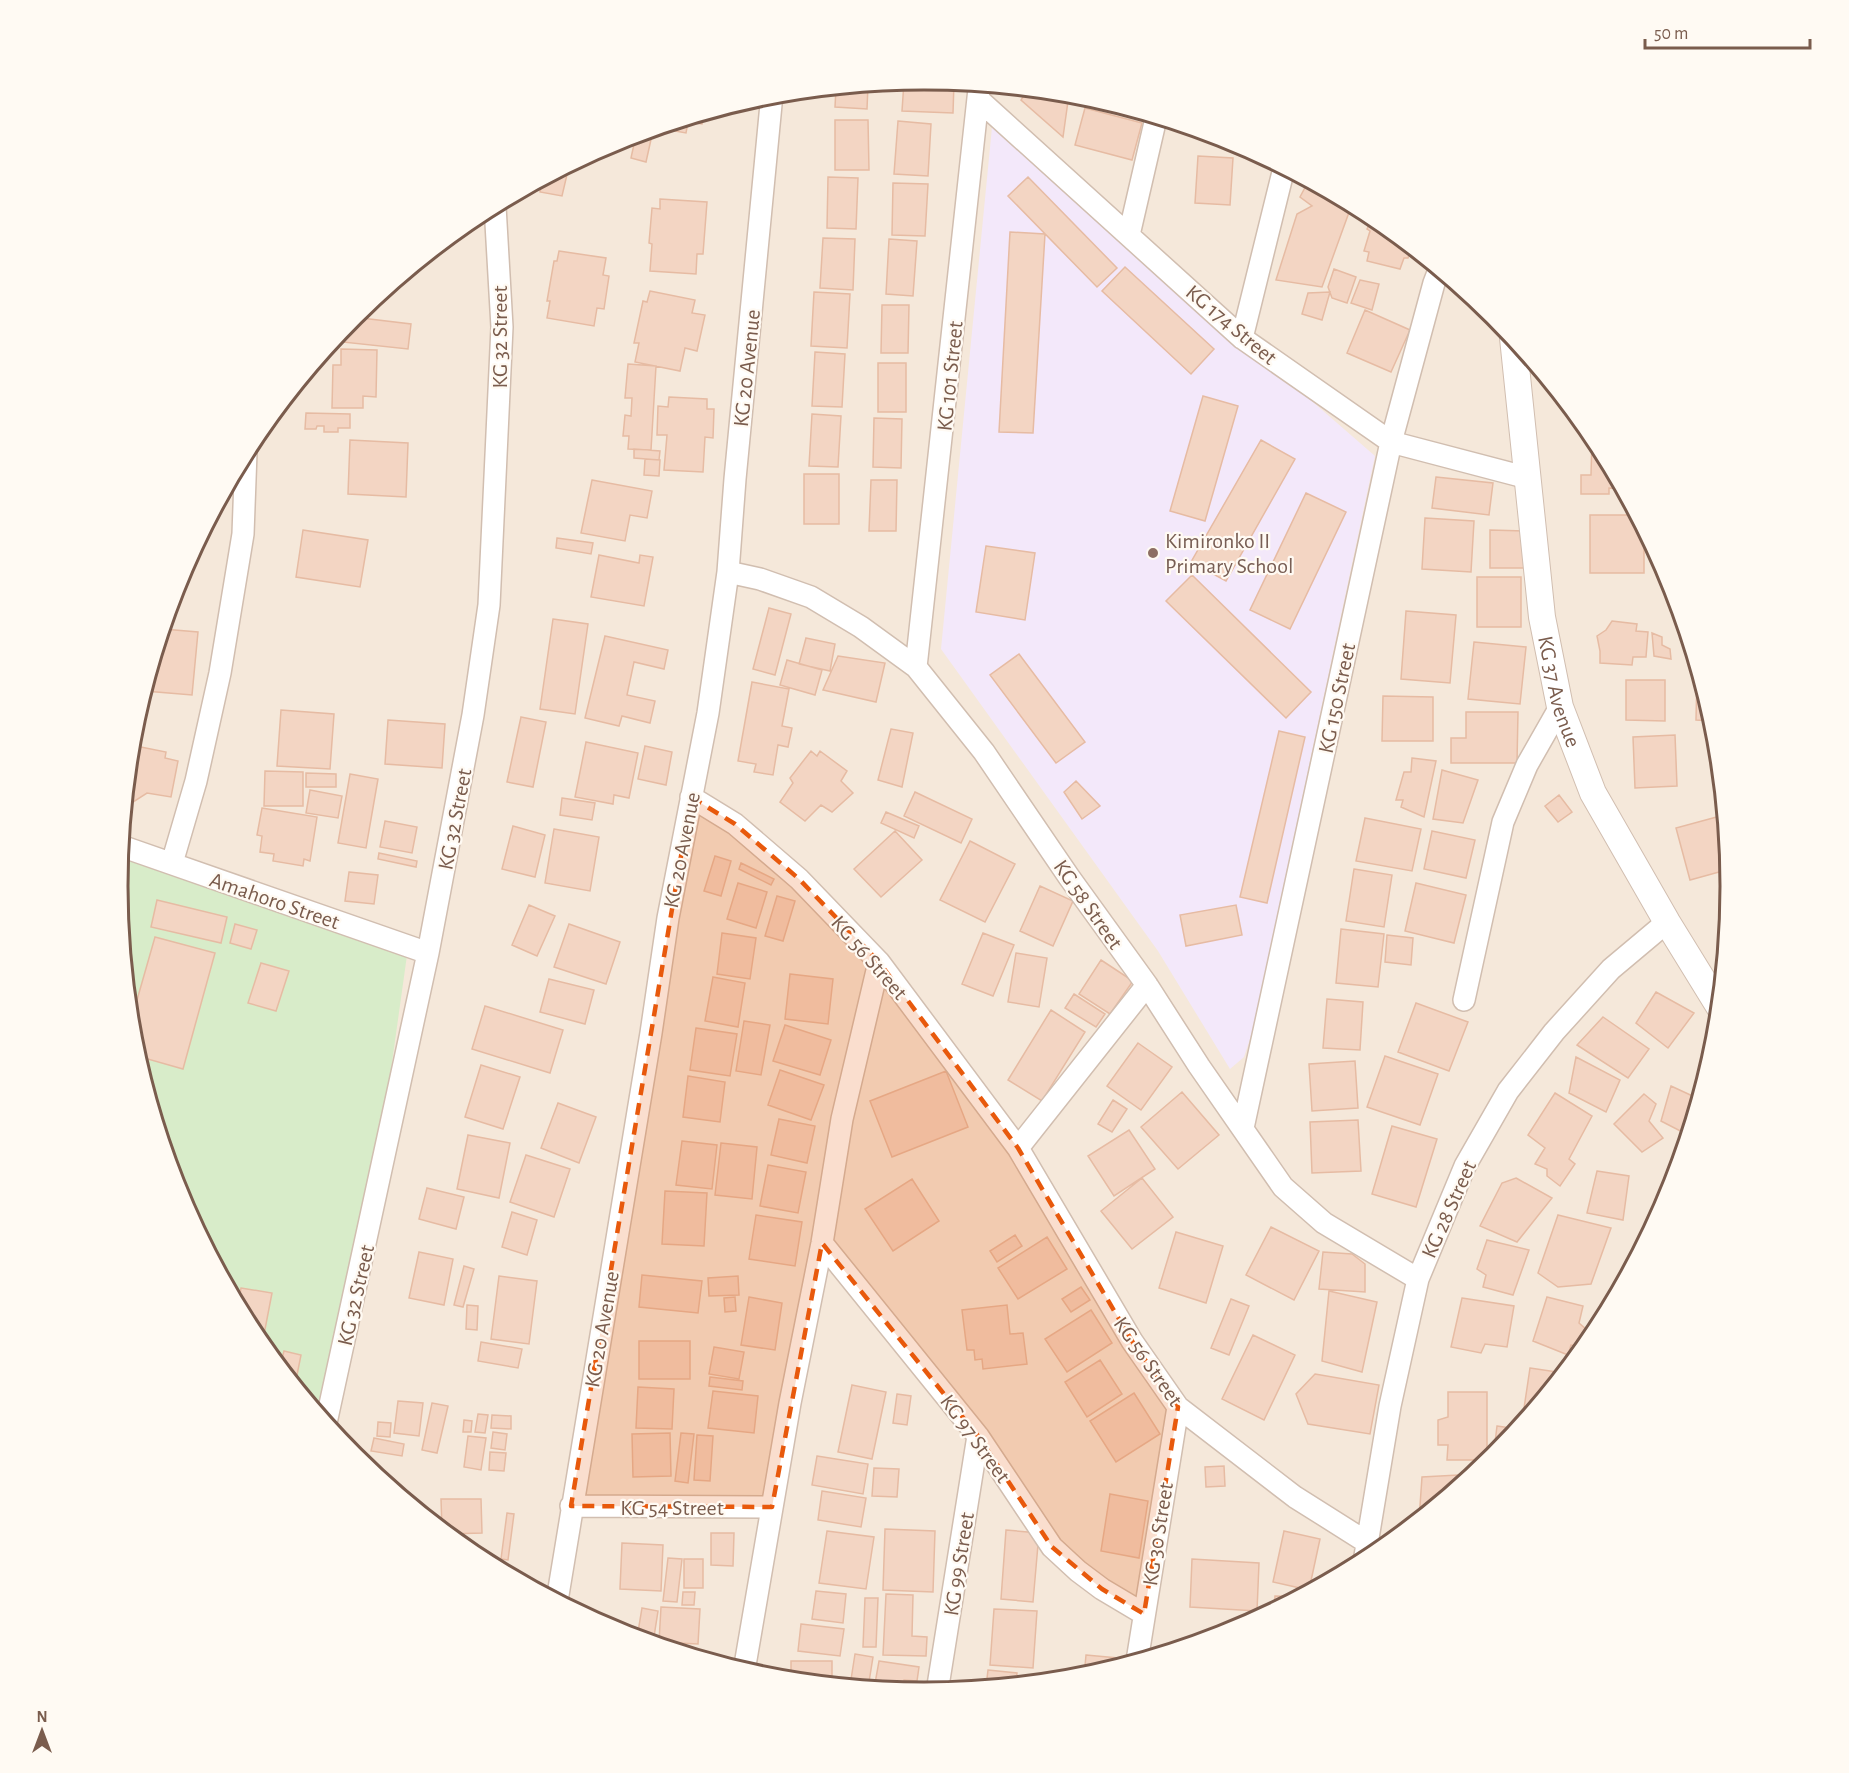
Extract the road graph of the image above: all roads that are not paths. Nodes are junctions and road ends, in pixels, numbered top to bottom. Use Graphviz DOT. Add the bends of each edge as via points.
graph roads {
  1 [pos="979,92"];
  2 [pos="771,105"];
  3 [pos="1155,124"];
  4 [pos="1282,175"];
  5 [pos="496,216"];
  6 [pos="1129,236"];
  7 [pos="1436,277"];
  8 [pos="1242,338"];
  9 [pos="1514,352"];
  10 [pos="1391,442"];
  11 [pos="245,471"];
  12 [pos="1528,478"];
  13 [pos="728,572"];
  14 [pos="916,667"];
  15 [pos="1560,707"];
  16 [pos="691,797"];
  17 [pos="129,849"];
  18 [pos="172,863"];
  19 [pos="1668,922"];
  20 [pos="428,953"];
  21 [pos="879,962"];
  22 [pos="1147,985"];
  23 [pos="1713,996"];
  24 [pos="1464,1000"];
  25 [pos="1243,1128"];
  26 [pos="1018,1148"];
  27 [pos="822,1243"];
  28 [pos="1418,1279"];
  29 [pos="1178,1407"];
  30 [pos="328,1414"];
  31 [pos="978,1436"];
  32 [pos="571,1506"];
  33 [pos="772,1507"];
  34 [pos="1366,1549"];
  35 [pos="1364,1551"];
  36 [pos="558,1593"];
  37 [pos="1144,1614"];
  38 [pos="1138,1654"];
  39 [pos="745,1662"];
  40 [pos="939,1682"];
  1 -- 6 [label="street, KG 174 Street"];
  1 -- 14 [label="street, KG 101 Street"];
  2 -- 13 [label="street, KG 20 Avenue"];
  3 -- 6 [label="street"];
  4 -- 8 [label="street"];
  5 -- 20 [label="street, KG 32 Street" via="502,327 489,605 473,715"];
  6 -- 8 [label="street, KG 174 Street"];
  7 -- 10 [label="street, KG 150 Street"];
  8 -- 10 [label="street, KG 174 Street"];
  9 -- 12 [label="street, KG 37 Avenue"];
  10 -- 12 [label="street, KG 174 Street"];
  10 -- 25 [label="street, KG 150 Street"];
  11 -- 18 [label="street" via="243,534 220,673 196,781"];
  12 -- 15 [label="street, KG 37 Avenue" via="1542,617"];
  13 -- 14 [label="street, KG 58 Street" via="811,597"];
  13 -- 16 [label="street, KG 20 Avenue" via="708,713"];
  14 -- 22 [label="street, KG 58 Street" via="984,752"];
  15 -- 19 [label="street, KG 37 Avenue" via="1593,793"];
  15 -- 24 [label="street" via="1527,765 1503,822"];
  16 -- 21 [label="street, KG 56 Street" via="735,824 799,879"];
  16 -- 32 [label="street, KG 20 Avenue"];
  17 -- 18 [label="street, Amahoro Street"];
  18 -- 20 [label="street, Amahoro Street"];
  19 -- 23 [label="street, KG 37 Avenue"];
  19 -- 28 [label="street, KG 28 Street" via="1611,969 1508,1091 1465,1166"];
  20 -- 30 [label="street, KG 32 Street"];
  21 -- 26 [label="street, KG 56 Street"];
  21 -- 27 [label="street" via="842,1119"];
  22 -- 25 [label="street, KG 58 Street"];
  22 -- 26 [label="street"];
  25 -- 28 [label="street, KG 58 Street" via="1283,1187 1324,1222"];
  26 -- 29 [label="street, KG 56 Street" via="1132,1341"];
  27 -- 31 [label="street, KG 97 Street"];
  27 -- 33 [label="street"];
  28 -- 34 [label="street, KG 28 Street" via="1390,1406"];
  29 -- 35 [label="street, KG 56 Street"];
  29 -- 37 [label="street, KG 30 Street"];
  31 -- 37 [label="street, KG 97 Street" via="1052,1547 1102,1589"];
  31 -- 40 [label="street, KG 99 Street"];
  32 -- 33 [label="street, KG 54 Street"];
  32 -- 36 [label="street, KG 20 Avenue"];
  33 -- 39 [label="street"];
  37 -- 38 [label="street, KG 30 Street"];
}
